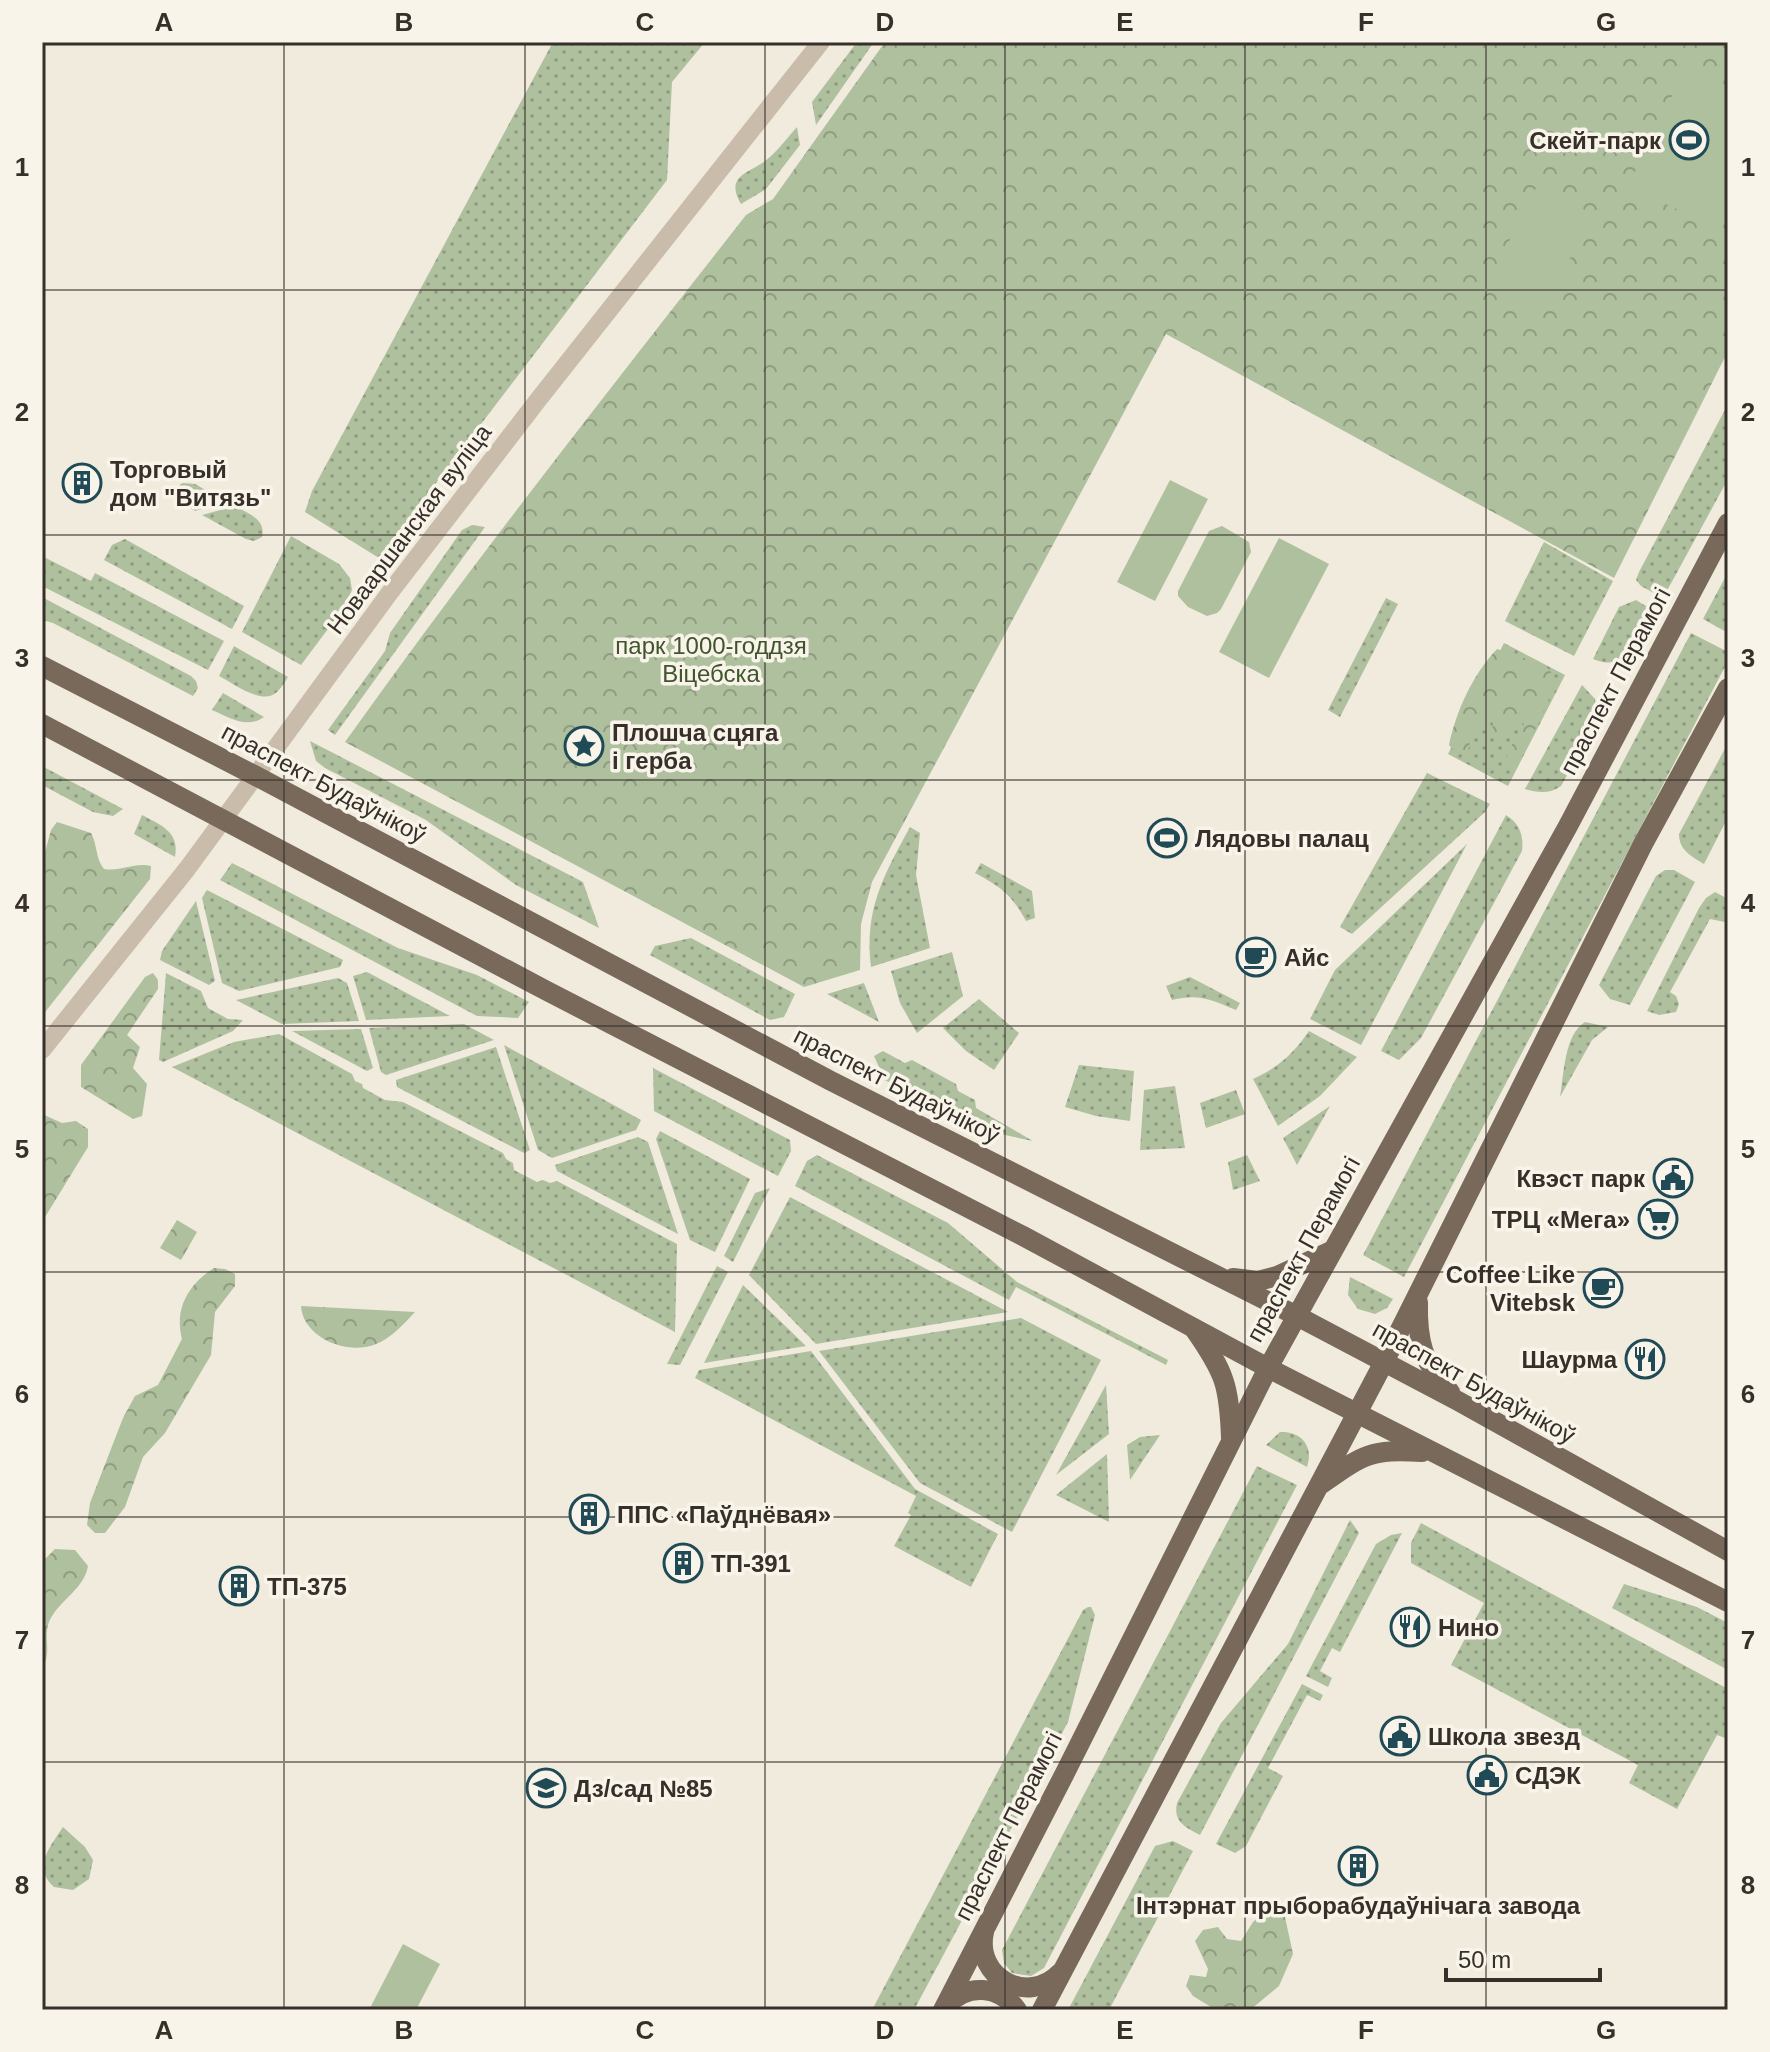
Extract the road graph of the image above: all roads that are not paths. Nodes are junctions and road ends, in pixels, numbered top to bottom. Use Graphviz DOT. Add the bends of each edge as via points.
graph roads {
  1 [pos="821,42"];
  2 [pos="1728,523"];
  3 [pos="42,666"];
  4 [pos="1728,688"];
  5 [pos="42,724"];
  6 [pos="254,775"];
  7 [pos="223,820"];
  8 [pos="42,1050"];
  9 [pos="1331,1251"];
  10 [pos="1217,1276"];
  11 [pos="1418,1298"];
  12 [pos="1297,1316"];
  13 [pos="1193,1327"];
  14 [pos="1384,1362"];
  15 [pos="1268,1368"];
  16 [pos="1458,1401"];
  17 [pos="1357,1414"];
  18 [pos="1232,1440"];
  19 [pos="1432,1453"];
  20 [pos="1320,1485"];
  21 [pos="1728,1551"];
  22 [pos="1728,1602"];
  23 [pos="985,1928"];
  24 [pos="1062,1971"];
  25 [pos="943,2010"];
  26 [pos="1017,2010"];
  27 [pos="1042,2010"];
  1 -- 6 [label="street, Новааршанская вуліца" via="538,400"];
  2 -- 9 [label="main road, праспект Перамогі" via="1568,826"];
  3 -- 6 [label="main road, праспект Будаўнікоў"];
  4 -- 11 [label="main road" via="1643,844"];
  5 -- 7 [label="main road"];
  6 -- 7 [label="street, Новааршанская вуліца"];
  6 -- 10 [label="main road, праспект Будаўнікоў" via="831,1081"];
  7 -- 8 [label="street, Новааршанская вуліца"];
  7 -- 13 [label="main road"];
  9 -- 10 [label="main road" via="1258,1281"];
  9 -- 12 [label="main road, праспект Перамогі"];
  10 -- 12 [label="main road, праспект Будаўнікоў"];
  11 -- 14 [label="main road"];
  11 -- 16 [label="main road" via="1422,1350 1433,1374"];
  12 -- 14 [label="main road, праспект Будаўнікоў"];
  12 -- 15 [label="main road, праспект Перамогі"];
  13 -- 15 [label="main road"];
  13 -- 18 [label="main road" via="1225,1379"];
  14 -- 16 [label="main road, праспект Будаўнікоў"];
  14 -- 17 [label="main road"];
  15 -- 17 [label="main road"];
  15 -- 18 [label="main road, праспект Перамогі"];
  16 -- 21 [label="main road, праспект Будаўнікоў"];
  17 -- 19 [label="main road"];
  17 -- 20 [label="main road"];
  18 -- 23 [label="main road, праспект Перамогі"];
  19 -- 20 [label="main road" via="1369,1453"];
  19 -- 22 [label="main road"];
  20 -- 24 [label="main road"];
  23 -- 24 [label="main road" via="986,1961 1008,1985 1038,1987"];
  23 -- 25 [label="main road, праспект Перамогі"];
  24 -- 27 [label="main road"];
  25 -- 26 [label="main road" via="956,1996 975,1989 994,1991"];
}
